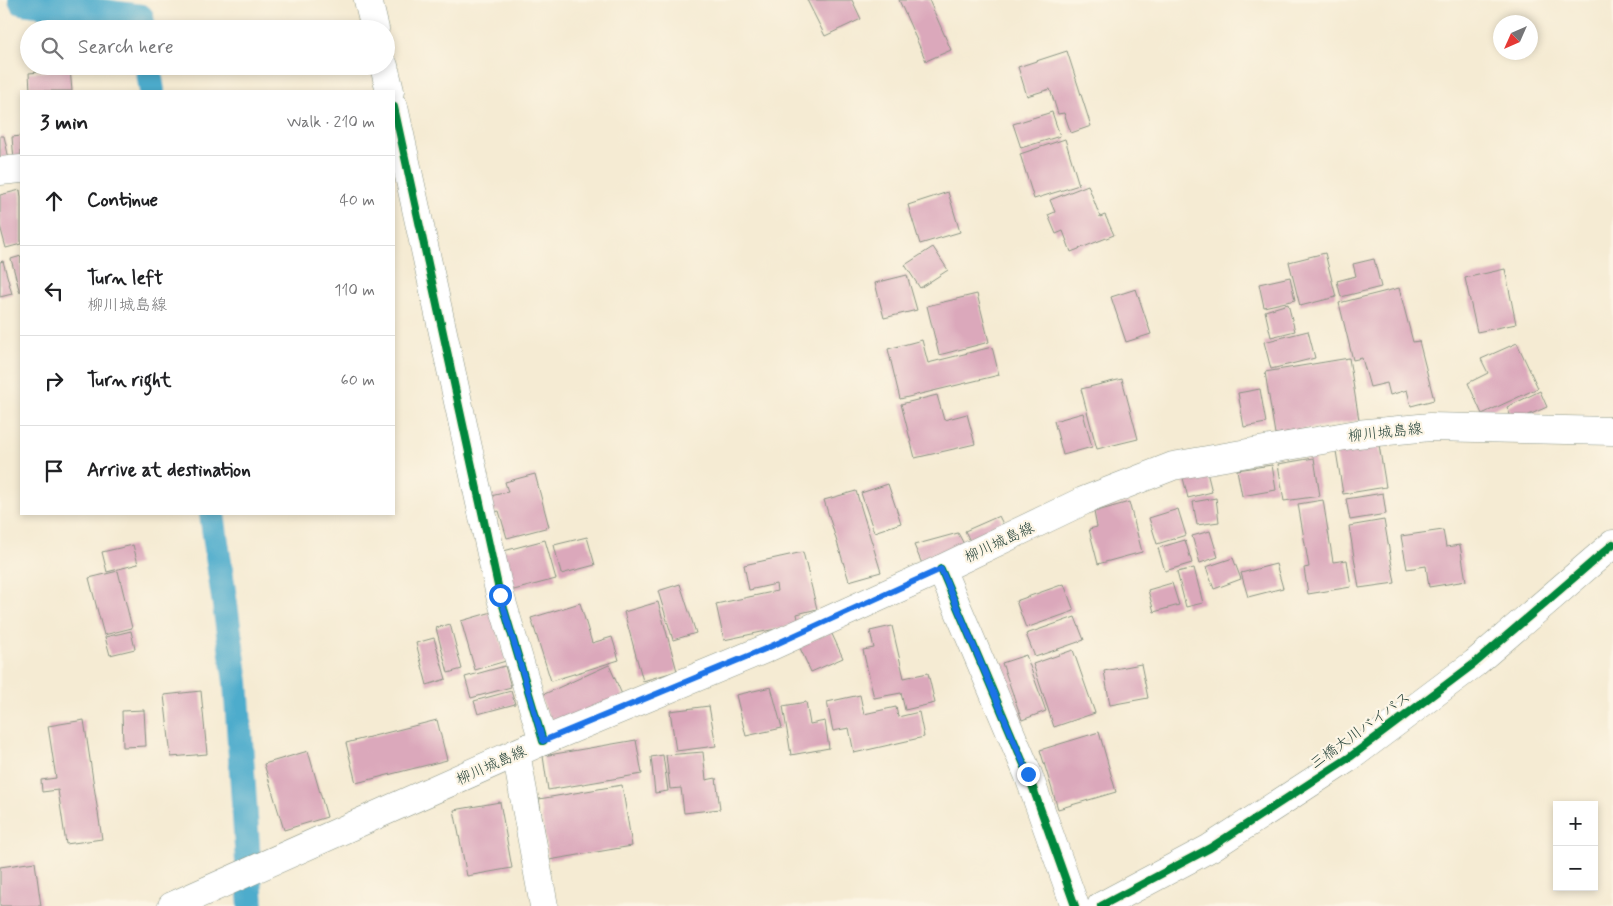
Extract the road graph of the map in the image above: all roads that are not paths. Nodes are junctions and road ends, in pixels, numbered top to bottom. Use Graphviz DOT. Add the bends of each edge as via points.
graph roads {
  1 [pos="368,0"];
  2 [pos="373,20"];
  3 [pos="386,75"];
  4 [pos="390,90"];
  5 [pos="395,112"];
  6 [pos="20,169"];
  7 [pos="0,171"];
  8 [pos="1613,431"];
  9 [pos="1613,544"];
  10 [pos="941,569"];
  11 [pos="543,741"];
  12 [pos="516,753"];
  13 [pos="172,906"];
  14 [pos="544,906"];
  15 [pos="1075,906"];
  16 [pos="1101,906"];
  1 -- 2 [label="main road"];
  3 -- 4 [label="main road"];
  5 -- 11 [label="main road" via="500,595"];
  6 -- 7 [label="main road"];
  8 -- 10 [label="main road, 柳川城島線" via="1430,427 1357,434 1173,466 1084,501"];
  9 -- 16 [label="main road, 三橋大川バイパス" via="1475,663 1350,757 1210,848"];
  10 -- 11 [label="main road, 柳川城島線" via="765,649"];
  10 -- 15 [label="main road" via="1028,774"];
  11 -- 12 [label="main road, 柳川城島線"];
  12 -- 13 [label="main road, 柳川城島線"];
  12 -- 14 [label="main road"];
}
